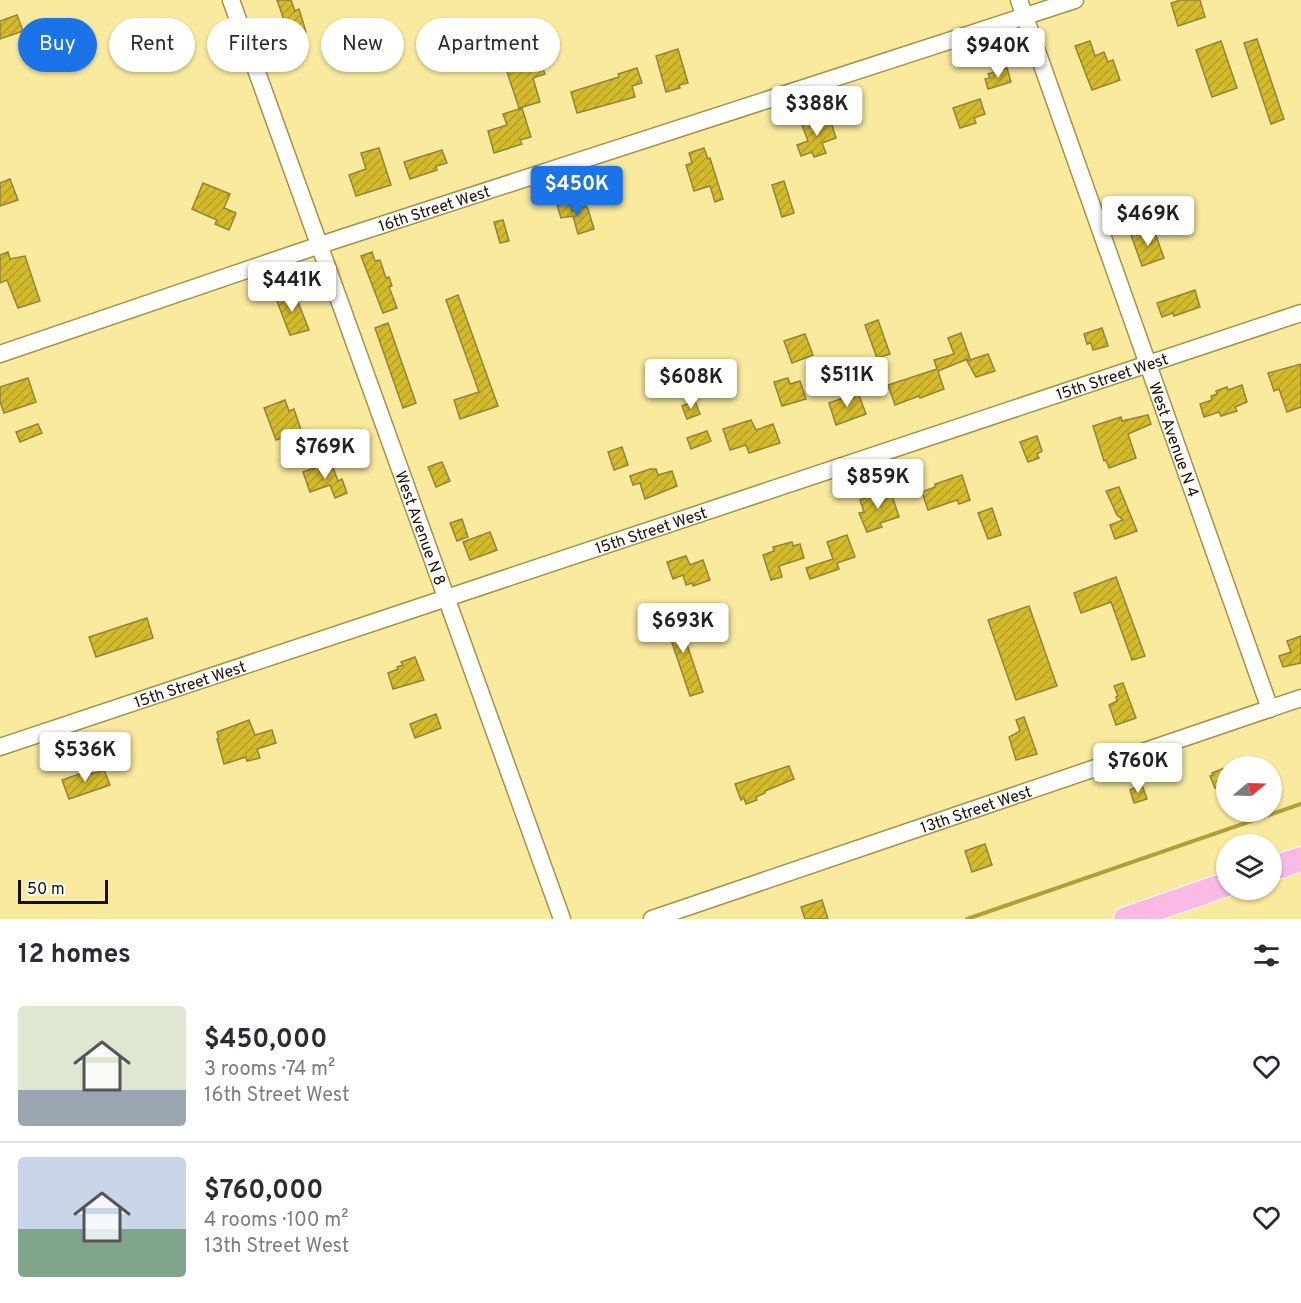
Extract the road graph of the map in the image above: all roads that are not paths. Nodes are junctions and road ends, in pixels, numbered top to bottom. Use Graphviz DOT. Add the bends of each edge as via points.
graph roads {
  1 [pos="231,0"];
  2 [pos="1075,0"];
  3 [pos="1022,8"];
  4 [pos="320,245"];
  5 [pos="1301,313"];
  6 [pos="0,354"];
  7 [pos="1149,364"];
  8 [pos="446,598"];
  9 [pos="1301,699"];
  10 [pos="1270,709"];
  11 [pos="0,747"];
  12 [pos="1301,859"];
  13 [pos="1282,866"];
  14 [pos="1216,888"];
  15 [pos="562,919"];
  16 [pos="652,919"];
  17 [pos="1126,919"];
  1 -- 4 [label="street, West Avenue N 8"];
  2 -- 3 [label="street, 16th Street West"];
  3 -- 4 [label="street, 16th Street West"];
  3 -- 7 [label="street, West Avenue N 4"];
  4 -- 6 [label="street, 16th Street West"];
  4 -- 8 [label="street, West Avenue N 8"];
  5 -- 7 [label="street, 15th Street West"];
  7 -- 8 [label="street, 15th Street West"];
  7 -- 10 [label="street, West Avenue N 4"];
  8 -- 11 [label="street, 15th Street West"];
  8 -- 15 [label="street, West Avenue N 8"];
  9 -- 10 [label="street, 13th Street West"];
  10 -- 16 [label="street, 13th Street West"];
  12 -- 13 [label="highway"];
  14 -- 17 [label="highway"];
}
